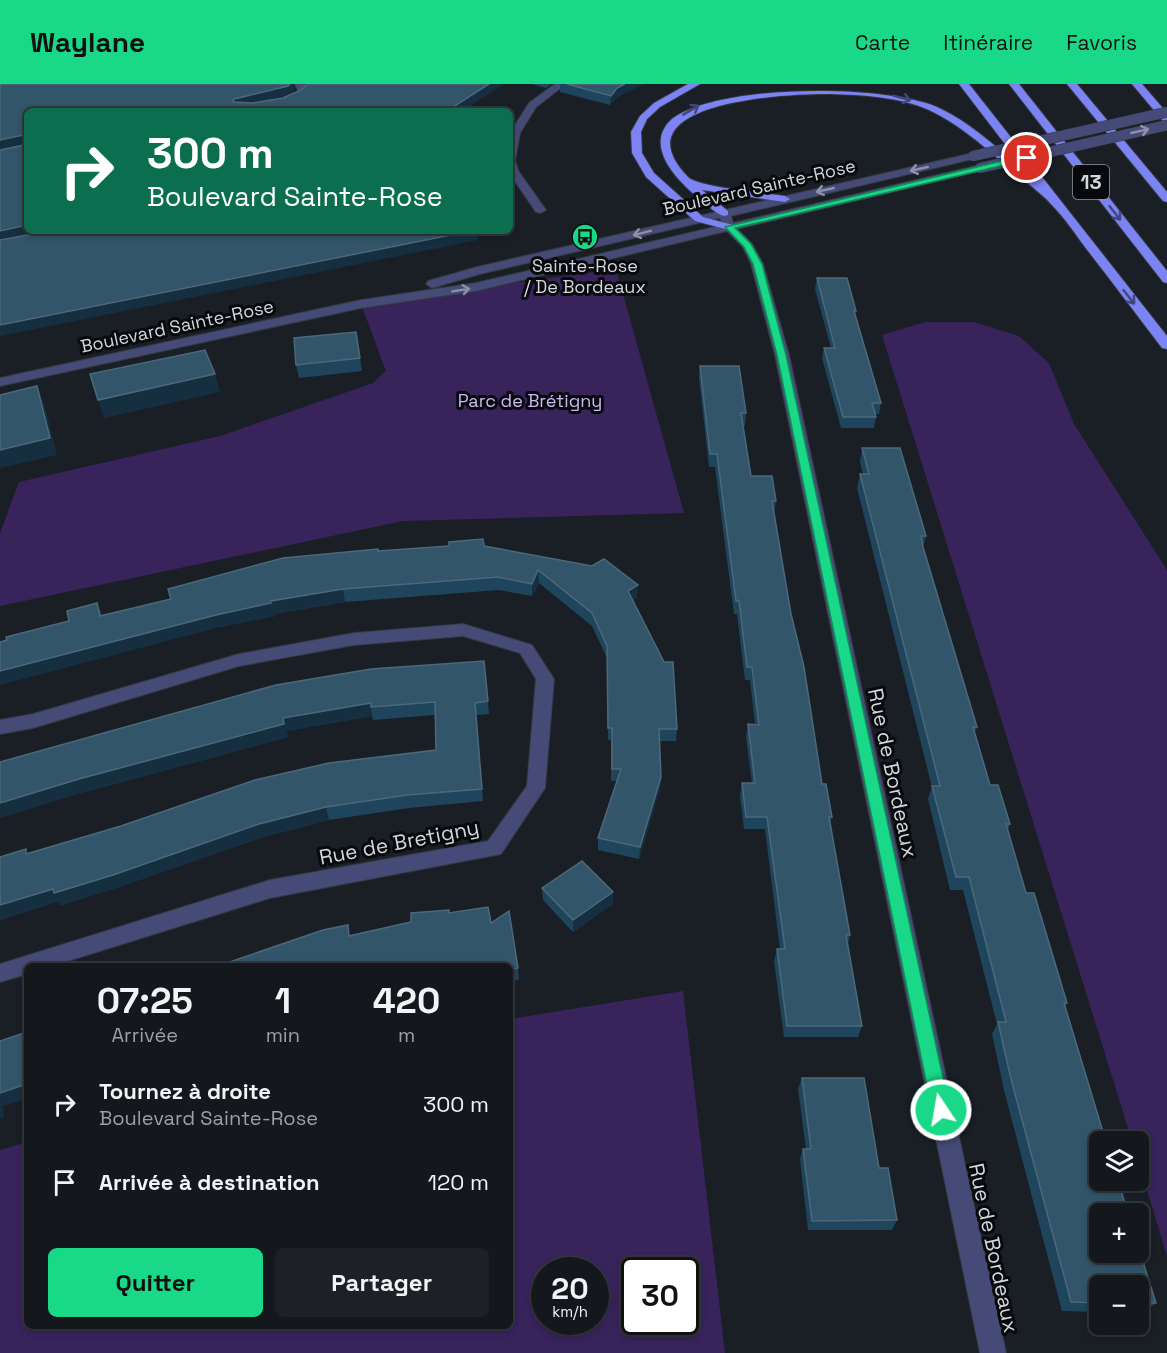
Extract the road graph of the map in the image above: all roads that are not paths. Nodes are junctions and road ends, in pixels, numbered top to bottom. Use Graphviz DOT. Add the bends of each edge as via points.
graph roads {
  1 [pos="300,84"];
  2 [pos="561,84"];
  3 [pos="695,84"];
  4 [pos="964,84"];
  5 [pos="1014,84"];
  6 [pos="1072,84"];
  7 [pos="1137,84"];
  8 [pos="1143,84"];
  9 [pos="1167,103"];
  10 [pos="255,108"];
  11 [pos="1167,112"];
  12 [pos="1167,118"];
  13 [pos="1167,125"];
  14 [pos="513,144"];
  15 [pos="513,169"];
  16 [pos="691,184"];
  17 [pos="785,199"];
  18 [pos="1167,199"];
  19 [pos="1055,201"];
  20 [pos="540,210"];
  21 [pos="699,219"];
  22 [pos="727,220"];
  23 [pos="1167,279"];
  24 [pos="361,304"];
  25 [pos="1167,345"];
  26 [pos="0,382"];
  27 [pos="0,727"];
  28 [pos="32,963"];
  29 [pos="24,966"];
  30 [pos="0,973"];
  31 [pos="993,1353"];
  1 -- 10 [label="street" via="303,92 294,99"];
  2 -- 14 [label="street" via="532,105 515,133"];
  3 -- 21 [label="highway" via="650,112 639,124 635,140 637,153 650,175"];
  4 -- 19 [label="highway"];
  5 -- 23 [label="highway, 13, one-way"];
  6 -- 18 [label="highway, 13"];
  7 -- 12 [label="highway"];
  8 -- 9 [label="highway"];
  11 -- 17 [label="street, Boulevard Sainte-Rose, one-way, bridge"];
  22 -- 13 [label="street, Boulevard Sainte-Rose, one-way, bridge"];
  15 -- 20 [label="street"];
  16 -- 17 [label="highway"];
  16 -- 19 [label="highway, one-way" via="673,164 666,144 671,127 682,115 707,101 741,92 778,86 823,86 897,96 944,113 978,135"];
  16 -- 22 [label="highway"];
  17 -- 22 [label="street, Boulevard Sainte-Rose"];
  19 -- 25 [label="highway, one-way"];
  21 -- 22 [label="highway"];
  21 -- 24 [label="street, Boulevard Sainte-Rose, one-way" via="477,271"];
  24 -- 22 [label="street, Boulevard Sainte-Rose, one-way" via="476,287"];
  22 -- 31 [label="street, Rue de Bordeaux" via="757,264 782,355"];
  24 -- 26 [label="street, Boulevard Sainte-Rose"];
  27 -- 28 [label="street, Rue de Bretigny" via="33,721 239,660 354,639 463,630 526,649 545,680 536,788 494,848 270,889"];
  29 -- 30 [label="street, Rue de Bretigny"];
}
